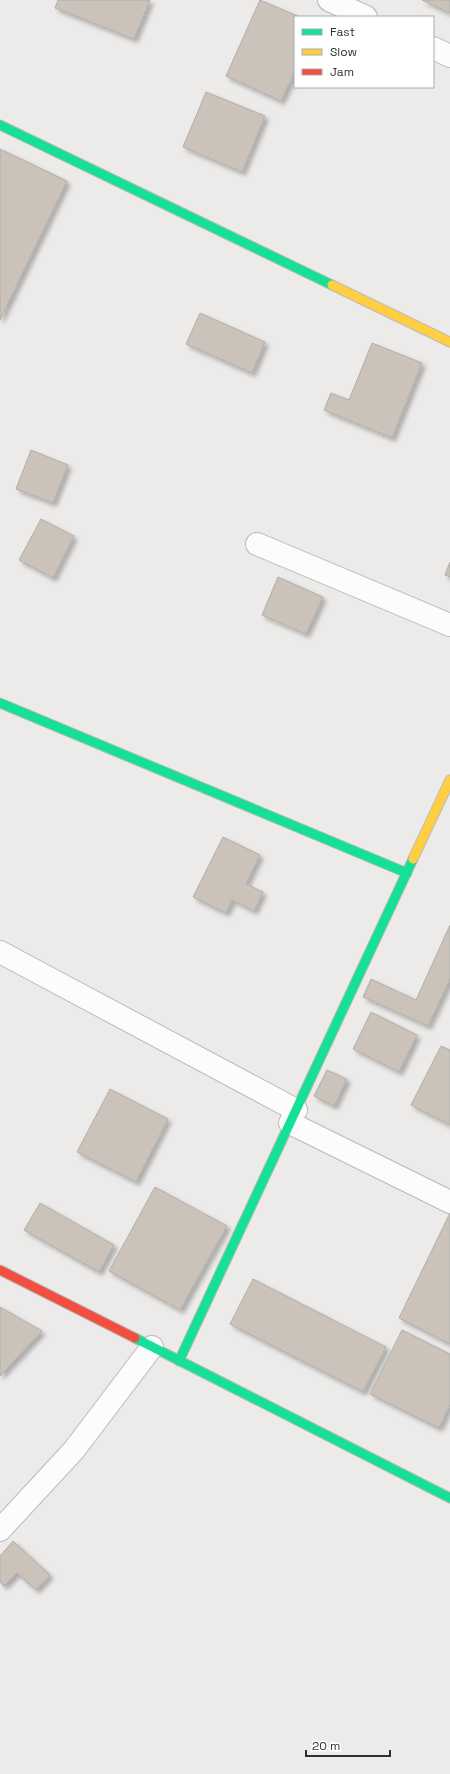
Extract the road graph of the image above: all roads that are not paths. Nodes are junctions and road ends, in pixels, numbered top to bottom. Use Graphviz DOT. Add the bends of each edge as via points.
graph roads {
  1 [pos="329,0"];
  2 [pos="364,16"];
  3 [pos="434,48"];
  4 [pos="450,56"];
  5 [pos="0,125"];
  6 [pos="450,342"];
  7 [pos="257,544"];
  8 [pos="450,625"];
  9 [pos="0,703"];
  10 [pos="450,780"];
  11 [pos="407,873"];
  12 [pos="0,952"];
  13 [pos="293,1117"];
  14 [pos="450,1202"];
  15 [pos="0,1270"];
  16 [pos="152,1347"];
  17 [pos="179,1361"];
  18 [pos="450,1498"];
  19 [pos="0,1530"];
  1 -- 2 [label="street"];
  3 -- 4 [label="street"];
  5 -- 6 [label="street"];
  7 -- 8 [label="street"];
  9 -- 11 [label="street"];
  10 -- 11 [label="street"];
  11 -- 13 [label="street"];
  12 -- 13 [label="street"];
  13 -- 14 [label="street"];
  13 -- 17 [label="street"];
  15 -- 16 [label="street"];
  16 -- 17 [label="street"];
  16 -- 19 [label="street" via="74,1450"];
  17 -- 18 [label="street"];
}
